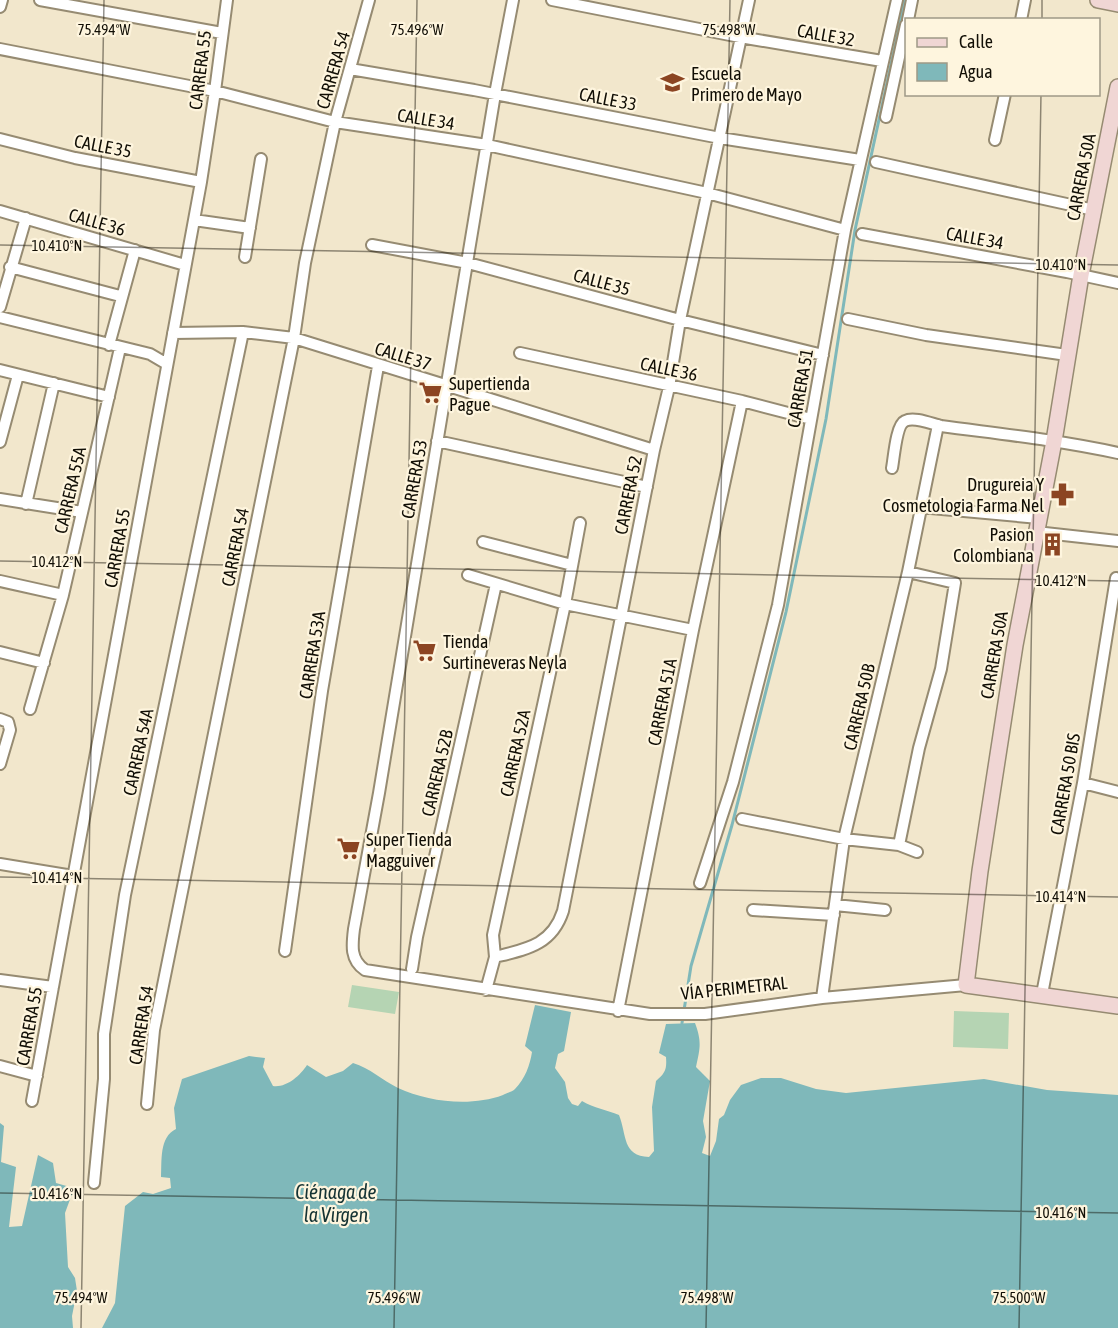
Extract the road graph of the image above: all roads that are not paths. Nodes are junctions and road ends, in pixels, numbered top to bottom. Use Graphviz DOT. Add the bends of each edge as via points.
graph roads {
  1 [pos="2,0"];
  2 [pos="40,0"];
  3 [pos="227,0"];
  4 [pos="369,0"];
  5 [pos="513,0"];
  6 [pos="552,0"];
  7 [pos="749,0"];
  8 [pos="897,0"];
  9 [pos="912,0"];
  10 [pos="1025,0"];
  11 [pos="1098,0"];
  12 [pos="1118,4"];
  13 [pos="0,6"];
  14 [pos="908,18"];
  15 [pos="1021,18"];
  16 [pos="905,30"];
  17 [pos="222,33"];
  18 [pos="740,37"];
  19 [pos="0,49"];
  20 [pos="882,61"];
  21 [pos="350,69"];
  22 [pos="1118,87"];
  23 [pos="215,91"];
  24 [pos="495,94"];
  25 [pos="1005,96"];
  26 [pos="886,117"];
  27 [pos="335,122"];
  28 [pos="720,138"];
  29 [pos="0,139"];
  30 [pos="995,140"];
  31 [pos="1113,140"];
  32 [pos="487,146"];
  33 [pos="261,159"];
  34 [pos="861,160"];
  35 [pos="876,162"];
  36 [pos="201,182"];
  37 [pos="707,193"];
  38 [pos="1094,210"];
  39 [pos="0,211"];
  40 [pos="26,218"];
  41 [pos="194,220"];
  42 [pos="250,228"];
  43 [pos="846,230"];
  44 [pos="862,234"];
  45 [pos="372,245"];
  46 [pos="135,250"];
  47 [pos="245,257"];
  48 [pos="468,263"];
  49 [pos="185,265"];
  50 [pos="10,267"];
  51 [pos="1081,275"];
  52 [pos="1118,284"];
  53 [pos="120,296"];
  54 [pos="0,307"];
  55 [pos="0,317"];
  56 [pos="848,319"];
  57 [pos="680,320"];
  58 [pos="243,332"];
  59 [pos="173,333"];
  60 [pos="294,338"];
  61 [pos="108,345"];
  62 [pos="120,348"];
  63 [pos="520,353"];
  64 [pos="823,355"];
  65 [pos="1067,355"];
  66 [pos="167,364"];
  67 [pos="378,366"];
  68 [pos="0,370"];
  69 [pos="18,375"];
  70 [pos="54,383"];
  71 [pos="447,386"];
  72 [pos="669,387"];
  73 [pos="109,397"];
  74 [pos="742,401"];
  75 [pos="811,419"];
  76 [pos="938,425"];
  77 [pos="437,441"];
  78 [pos="1054,441"];
  79 [pos="0,442"];
  80 [pos="654,450"];
  81 [pos="1118,453"];
  82 [pos="892,468"];
  83 [pos="647,487"];
  84 [pos="0,499"];
  85 [pos="26,504"];
  86 [pos="920,507"];
  87 [pos="82,512"];
  88 [pos="580,523"];
  89 [pos="1037,525"];
  90 [pos="1118,541"];
  91 [pos="483,542"];
  92 [pos="572,564"];
  93 [pos="908,572"];
  94 [pos="468,575"];
  95 [pos="1116,578"];
  96 [pos="0,581"];
  97 [pos="495,584"];
  98 [pos="63,595"];
  99 [pos="565,604"];
  100 [pos="622,614"];
  101 [pos="693,630"];
  102 [pos="0,652"];
  103 [pos="44,663"];
  104 [pos="30,709"];
  105 [pos="0,719"];
  106 [pos="0,764"];
  107 [pos="1083,783"];
  108 [pos="1118,792"];
  109 [pos="742,819"];
  110 [pos="844,839"];
  111 [pos="899,845"];
  112 [pos="917,852"];
  113 [pos="0,864"];
  114 [pos="73,876"];
  115 [pos="700,883"];
  116 [pos="753,910"];
  117 [pos="834,910"];
  118 [pos="885,910"];
  119 [pos="285,951"];
  120 [pos="495,957"];
  121 [pos="357,964"];
  122 [pos="412,973"];
  123 [pos="0,980"];
  124 [pos="966,985"];
  125 [pos="53,987"];
  126 [pos="486,990"];
  127 [pos="1042,994"];
  128 [pos="822,998"];
  129 [pos="1118,1006"];
  130 [pos="618,1011"];
  131 [pos="0,1066"];
  132 [pos="37,1076"];
  133 [pos="32,1101"];
  134 [pos="147,1104"];
  135 [pos="94,1183"];
  1 -- 13 [label="street"];
  2 -- 17 [label="street"];
  3 -- 17 [label="street, CARRERA 55"];
  4 -- 21 [label="street, CARRERA 54"];
  5 -- 24 [label="street, CARRERA 53"];
  6 -- 18 [label="street, CALLE 32"];
  7 -- 18 [label="street, CARRERA 52"];
  8 -- 20 [label="street, CARRERA 51"];
  9 -- 14 [label="street"];
  10 -- 15 [label="street"];
  11 -- 12 [label="street"];
  16 -- 26 [label="street"];
  17 -- 23 [label="street, CARRERA 55"];
  18 -- 20 [label="street, CALLE 32"];
  18 -- 28 [label="street, CARRERA 52"];
  19 -- 23 [label="street, CALLE 34"];
  20 -- 34 [label="street, CARRERA 51"];
  21 -- 24 [label="street, CALLE 33"];
  21 -- 27 [label="street, CARRERA 54"];
  22 -- 31 [label="street, CARRERA 50A"];
  23 -- 27 [label="street, CALLE 34"];
  23 -- 36 [label="street, CARRERA 55"];
  24 -- 28 [label="street, CALLE 33"];
  24 -- 32 [label="street, CARRERA 53"];
  25 -- 30 [label="street"];
  27 -- 32 [label="street, CALLE 34"];
  27 -- 60 [label="street, CARRERA 54" via="305,263"];
  28 -- 34 [label="street, CALLE 33"];
  28 -- 37 [label="street, CARRERA 52"];
  29 -- 36 [label="street, CALLE 35"];
  31 -- 38 [label="street, CARRERA 50A"];
  32 -- 37 [label="street, CALLE 34"];
  32 -- 48 [label="street, CARRERA 53"];
  33 -- 42 [label="street"];
  34 -- 43 [label="street, CARRERA 51"];
  35 -- 38 [label="street"];
  36 -- 41 [label="street, CARRERA 55"];
  37 -- 43 [label="street, CALLE 34"];
  37 -- 57 [label="street, CARRERA 52"];
  38 -- 51 [label="street, CARRERA 50A"];
  39 -- 40 [label="street, CALLE 36"];
  40 -- 46 [label="street, CALLE 36"];
  40 -- 50 [label="street"];
  41 -- 42 [label="street"];
  41 -- 49 [label="street, CARRERA 55"];
  42 -- 47 [label="street"];
  43 -- 64 [label="street, CARRERA 51"];
  44 -- 51 [label="street, CALLE 34"];
  45 -- 48 [label="street, CALLE 35"];
  46 -- 49 [label="street, CALLE 36"];
  46 -- 53 [label="street"];
  48 -- 57 [label="street, CALLE 35"];
  48 -- 71 [label="street, CARRERA 53"];
  49 -- 59 [label="street, CARRERA 55"];
  50 -- 53 [label="street"];
  50 -- 54 [label="street"];
  51 -- 52 [label="street, CALLE 34"];
  51 -- 65 [label="street, CARRERA 50A"];
  53 -- 61 [label="street"];
  55 -- 61 [label="street"];
  56 -- 65 [label="street" via="926,335"];
  57 -- 64 [label="street, CALLE 35"];
  57 -- 72 [label="street, CARRERA 52"];
  58 -- 59 [label="street, CALLE 37"];
  58 -- 60 [label="street, CALLE 37"];
  58 -- 135 [label="street, CARRERA 54A" via="125,896 104,1034 104,1079"];
  59 -- 66 [label="street, CARRERA 55"];
  60 -- 67 [label="street, CALLE 37"];
  60 -- 134 [label="street, CARRERA 54" via="154,1030"];
  61 -- 62 [label="street"];
  62 -- 66 [label="street" via="150,354"];
  62 -- 73 [label="street, CARRERA 55A"];
  63 -- 72 [label="street, CALLE 36"];
  64 -- 75 [label="street, CARRERA 51"];
  65 -- 78 [label="street, CARRERA 50A"];
  66 -- 114 [label="street, CARRERA 55"];
  67 -- 71 [label="street, CALLE 37"];
  67 -- 119 [label="street, CARRERA 53A" via="322,691"];
  68 -- 69 [label="street"];
  69 -- 70 [label="street"];
  69 -- 79 [label="street"];
  70 -- 73 [label="street"];
  70 -- 85 [label="street"];
  71 -- 77 [label="street, CARRERA 53"];
  71 -- 80 [label="street, CALLE 37"];
  72 -- 74 [label="street, CALLE 36"];
  72 -- 80 [label="street, CARRERA 52"];
  73 -- 87 [label="street, CARRERA 55A"];
  74 -- 75 [label="street, CALLE 36"];
  74 -- 101 [label="street, CARRERA 51A"];
  75 -- 115 [label="street, CARRERA 51" via="778,605 733,782"];
  76 -- 78 [label="street"];
  76 -- 82 [label="street" via="904,421"];
  76 -- 86 [label="street, CARRERA 50B"];
  77 -- 83 [label="street"];
  77 -- 121 [label="street, CARRERA 53" via="354,929 352,947"];
  78 -- 81 [label="street"];
  78 -- 89 [label="street, CARRERA 50A"];
  80 -- 83 [label="street, CARRERA 52"];
  83 -- 100 [label="street, CARRERA 52"];
  84 -- 85 [label="street"];
  85 -- 87 [label="street"];
  86 -- 89 [label="street"];
  86 -- 93 [label="street, CARRERA 50B"];
  87 -- 98 [label="street, CARRERA 55A"];
  88 -- 92 [label="street, CARRERA 52A"];
  89 -- 90 [label="street"];
  89 -- 124 [label="street, CARRERA 50A" via="997,758"];
  91 -- 92 [label="street"];
  92 -- 99 [label="street, CARRERA 52A"];
  93 -- 110 [label="street, CARRERA 50B"];
  93 -- 111 [label="street" via="955,583 940,669 916,758"];
  94 -- 97 [label="street"];
  95 -- 107 [label="street, CARRERA 50 BIS"];
  96 -- 98 [label="street"];
  97 -- 99 [label="street"];
  97 -- 122 [label="street, CARRERA 52B"];
  98 -- 103 [label="street, CARRERA 55A"];
  99 -- 100 [label="street"];
  99 -- 120 [label="street, CARRERA 52A" via="493,935"];
  100 -- 101 [label="street"];
  100 -- 120 [label="street, CARRERA 52" via="559,923 555,932 539,944"];
  101 -- 130 [label="street, CARRERA 51A"];
  102 -- 103 [label="street"];
  103 -- 104 [label="street, CARRERA 55A"];
  105 -- 106 [label="street" via="8,722 10,730"];
  107 -- 108 [label="street"];
  107 -- 127 [label="street, CARRERA 50 BIS"];
  109 -- 110 [label="street"];
  110 -- 111 [label="street"];
  110 -- 117 [label="street, CARRERA 50B"];
  111 -- 112 [label="street"];
  113 -- 114 [label="street"];
  114 -- 125 [label="street, CARRERA 55"];
  116 -- 117 [label="street"];
  117 -- 118 [label="street"];
  117 -- 128 [label="street, CARRERA 50B"];
  120 -- 126 [label="street, CARRERA 52A"];
  121 -- 122 [label="street, VÍA PERIMETRAL" via="365,970"];
  122 -- 126 [label="street, VÍA PERIMETRAL"];
  123 -- 125 [label="street"];
  124 -- 127 [label="street, VÍA PERIMETRAL"];
  124 -- 128 [label="street, VÍA PERIMETRAL"];
  125 -- 132 [label="street, CARRERA 55"];
  126 -- 130 [label="street, VÍA PERIMETRAL"];
  127 -- 129 [label="street, VÍA PERIMETRAL"];
  128 -- 130 [label="street, VÍA PERIMETRAL" via="705,1014"];
  131 -- 132 [label="street"];
  132 -- 133 [label="street, CARRERA 55"];
}
